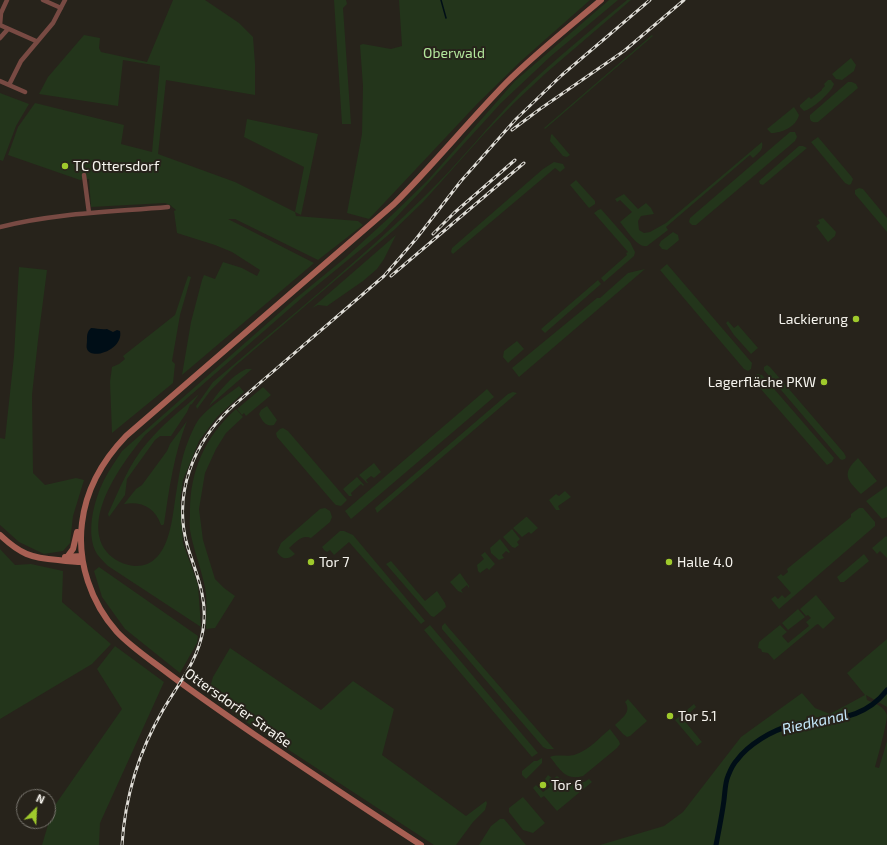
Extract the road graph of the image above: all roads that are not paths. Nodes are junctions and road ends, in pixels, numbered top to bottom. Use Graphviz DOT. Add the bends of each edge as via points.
graph roads {
  1 [pos="7,0"];
  2 [pos="43,0"];
  3 [pos="65,0"];
  4 [pos="600,0"];
  5 [pos="61,8"];
  6 [pos="0,25"];
  7 [pos="8,29"];
  8 [pos="0,38"];
  9 [pos="36,42"];
  10 [pos="0,82"];
  11 [pos="8,86"];
  12 [pos="25,92"];
  13 [pos="84,175"];
  14 [pos="168,207"];
  15 [pos="90,214"];
  16 [pos="0,227"];
  17 [pos="83,512"];
  18 [pos="0,535"];
  19 [pos="67,557"];
  20 [pos="82,559"];
  21 [pos="56,560"];
  22 [pos="421,845"];
  1 -- 6 [label="street" via="1,13"];
  2 -- 5 [label="street"];
  3 -- 5 [label="street"];
  4 -- 17 [label="street" via="507,82 432,166 394,204 126,436 110,453 97,473"];
  5 -- 9 [label="street"];
  6 -- 7 [label="street"];
  7 -- 8 [label="street"];
  7 -- 9 [label="street"];
  9 -- 11 [label="street" via="21,61"];
  10 -- 11 [label="street"];
  11 -- 12 [label="street"];
  13 -- 15 [label="street"];
  14 -- 15 [label="street"];
  15 -- 16 [label="street" via="25,220"];
  17 -- 19 [label="street" via="78,521 74,550"];
  17 -- 20 [label="street, Ottersdorfer Straße"];
  18 -- 21 [label="street" via="24,553 41,559"];
  19 -- 20 [label="street"];
  19 -- 21 [label="street"];
  20 -- 21 [label="street"];
  20 -- 22 [label="street, Ottersdorfer Straße" via="98,605 117,632 136,649 242,726"];
}
